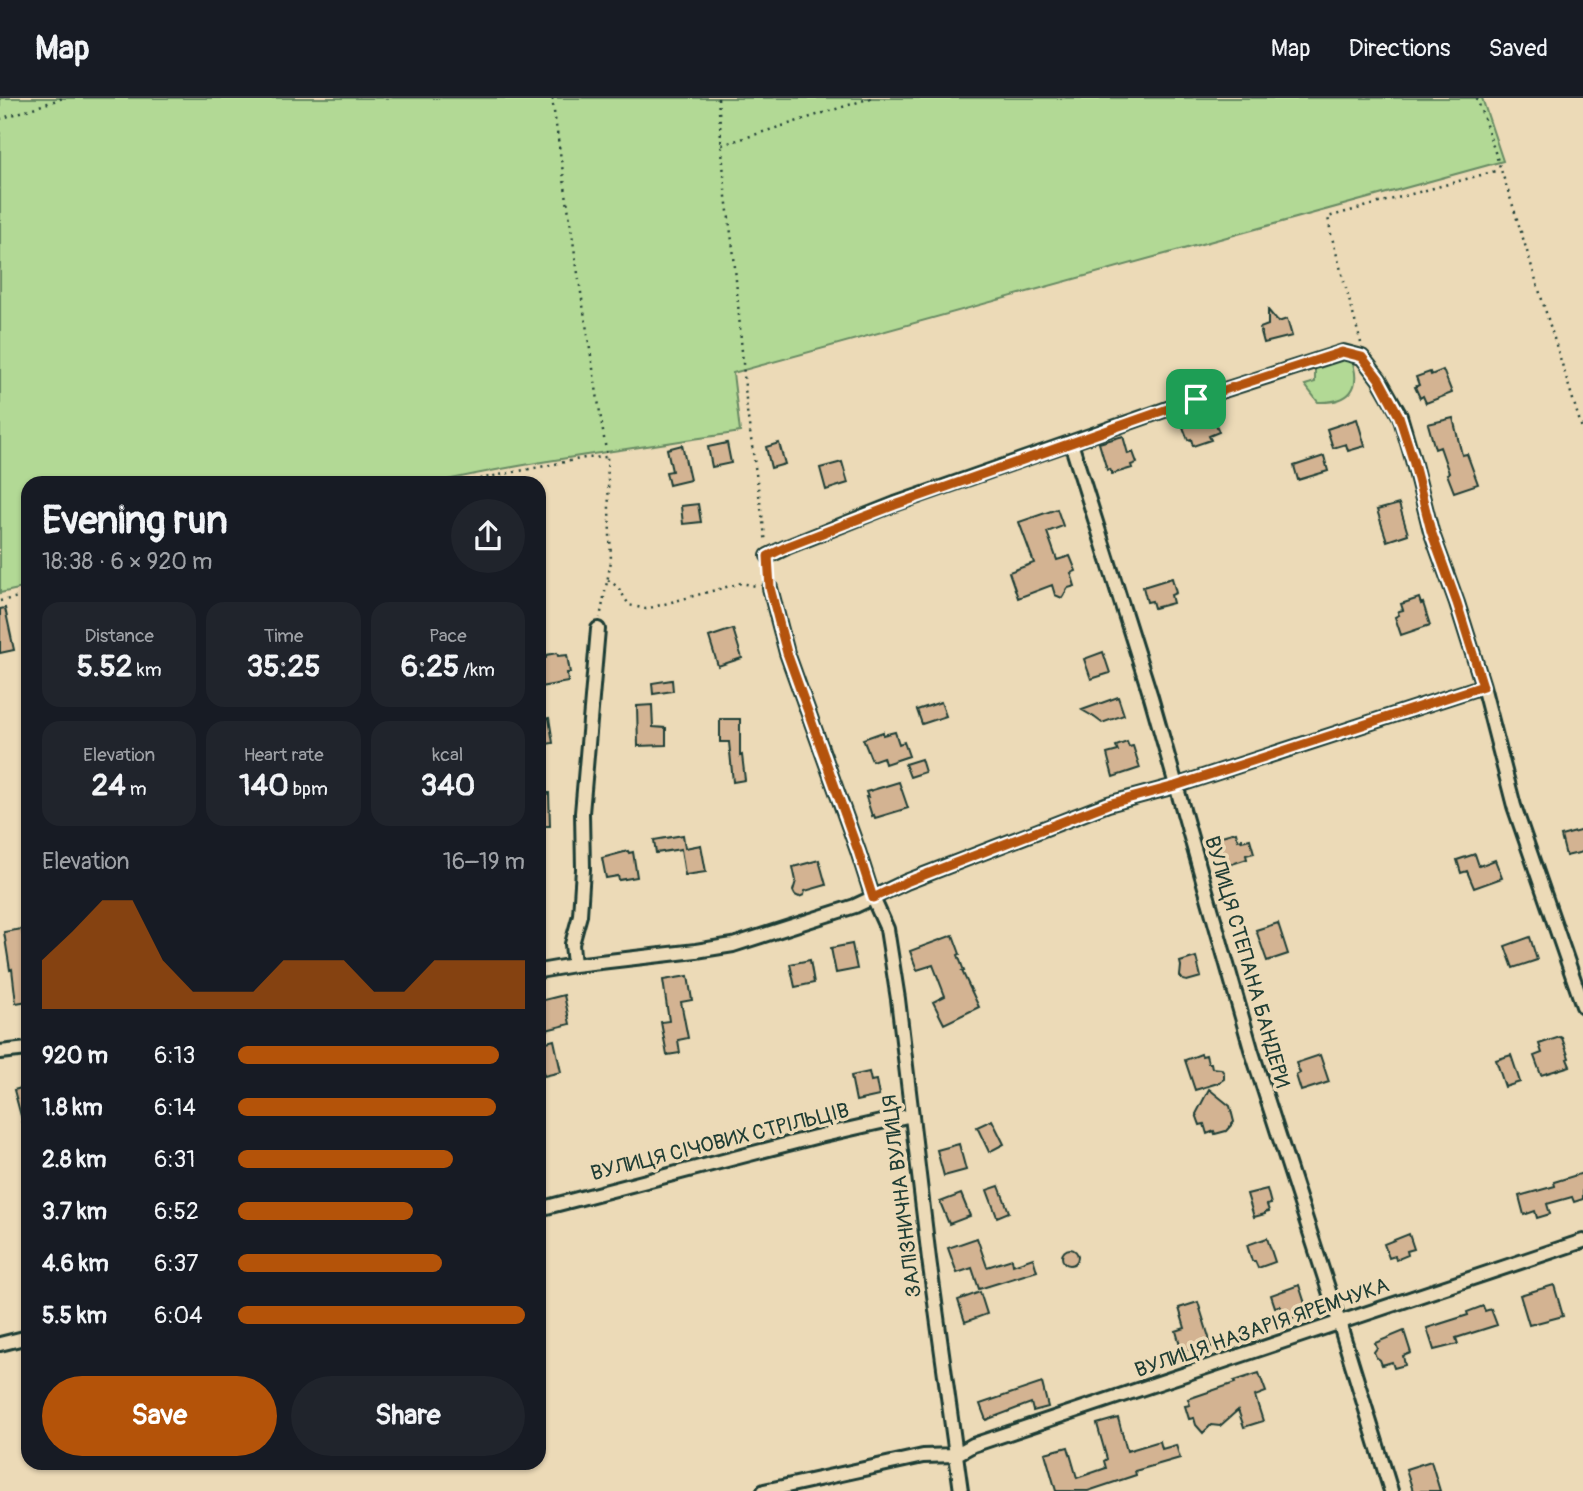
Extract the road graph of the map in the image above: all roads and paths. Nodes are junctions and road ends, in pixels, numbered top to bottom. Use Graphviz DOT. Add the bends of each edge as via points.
graph roads {
  1 [pos="63,98"];
  2 [pos="552,98"];
  3 [pos="718,98"];
  4 [pos="871,98"];
  5 [pos="1477,98"];
  6 [pos="0,119"];
  7 [pos="722,145"];
  8 [pos="1500,169"];
  9 [pos="1362,357"];
  10 [pos="1583,432"];
  11 [pos="1071,443"];
  12 [pos="607,457"];
  13 [pos="494,476"];
  14 [pos="768,556"];
  15 [pos="608,580"];
  16 [pos="770,588"];
  17 [pos="21,596"];
  18 [pos="0,601"];
  19 [pos="598,629"];
  20 [pos="1483,686"];
  21 [pos="1175,786"];
  22 [pos="873,898"];
  23 [pos="574,965"];
  24 [pos="546,970"];
  25 [pos="1583,1006"];
  26 [pos="21,1050"];
  27 [pos="0,1052"];
  28 [pos="912,1115"];
  29 [pos="546,1207"];
  30 [pos="1583,1241"];
  31 [pos="1339,1322"];
  32 [pos="21,1339"];
  33 [pos="0,1344"];
  34 [pos="955,1455"];
  35 [pos="764,1491"];
  36 [pos="961,1491"];
  37 [pos="1391,1491"];
  1 -- 6 [label="path"];
  2 -- 12 [label="path"];
  3 -- 7 [label="path"];
  4 -- 7 [label="path"];
  5 -- 8 [label="path"];
  7 -- 14 [label="path" via="747,411"];
  8 -- 9 [label="path" via="1328,217"];
  8 -- 10 [label="path"];
  9 -- 11 [label="street" via="1342,352"];
  9 -- 20 [label="street" via="1399,416 1431,531"];
  11 -- 14 [label="street"];
  11 -- 21 [label="street, ВУЛИЦЯ СТЕПАНА БАНДЕРИ"];
  12 -- 13 [label="path"];
  12 -- 15 [label="path"];
  15 -- 16 [label="path" via="629,605 646,609 741,583"];
  15 -- 19 [label="path"];
  16 -- 22 [label="street, ЗАЛІЗНИЧНА ВУЛИЦЯ" via="787,653"];
  17 -- 18 [label="path"];
  19 -- 23 [label="street"];
  20 -- 21 [label="street"];
  20 -- 25 [label="street" via="1514,806"];
  21 -- 22 [label="street" via="1108,804"];
  21 -- 31 [label="street, ВУЛИЦЯ СТЕПАНА БАНДЕРИ" via="1251,1049"];
  22 -- 23 [label="street" via="733,944"];
  22 -- 28 [label="street, ЗАЛІЗНИЧНА ВУЛИЦЯ" via="887,929"];
  23 -- 24 [label="street"];
  26 -- 27 [label="street"];
  28 -- 29 [label="street, ВУЛИЦЯ СІЧОВИХ СТРІЛЬЦІВ"];
  28 -- 34 [label="street, ЗАЛІЗНИЧНА ВУЛИЦЯ"];
  30 -- 31 [label="street, ВУЛИЦЯ НАЗАРІЯ ЯРЕМЧУКА"];
  31 -- 34 [label="street, ВУЛИЦЯ НАЗАРІЯ ЯРЕМЧУКА" via="973,1445"];
  31 -- 37 [label="street, ВУЛИЦЯ СТЕПАНА БАНДЕРИ"];
  32 -- 33 [label="street"];
  34 -- 35 [label="street" via="923,1456"];
  34 -- 36 [label="street, ЗАЛІЗНИЧНА ВУЛИЦЯ"];
}
